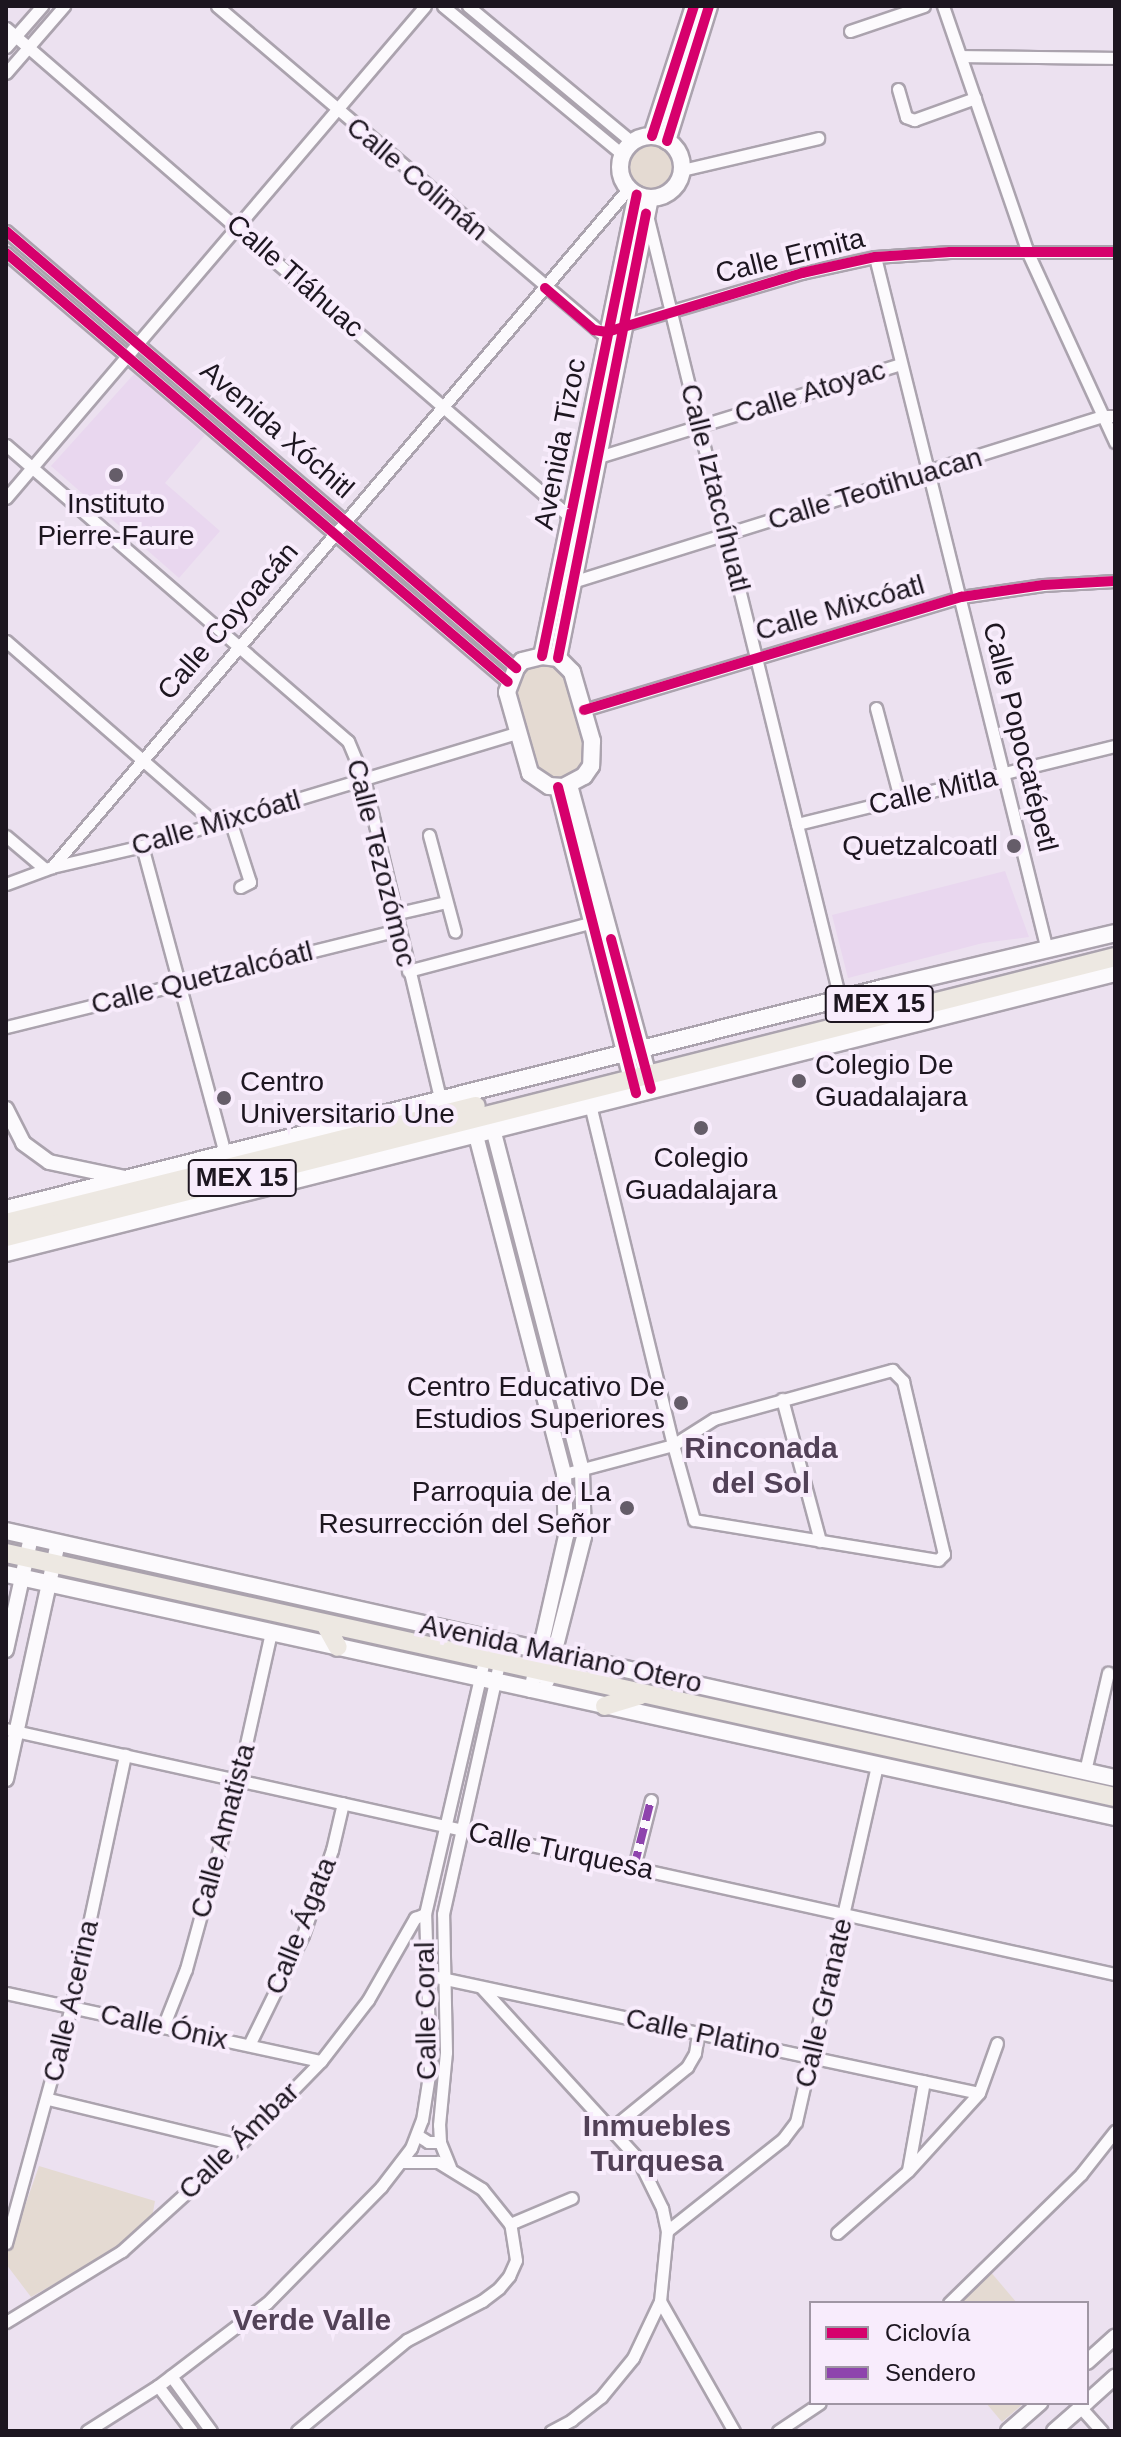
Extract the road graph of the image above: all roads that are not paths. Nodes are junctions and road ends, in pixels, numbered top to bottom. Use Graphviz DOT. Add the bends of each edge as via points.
graph roads {
  1 [pos="42,6"];
  2 [pos="64,6"];
  3 [pos="217,6"];
  4 [pos="425,6"];
  5 [pos="443,6"];
  6 [pos="468,6"];
  7 [pos="924,6"];
  8 [pos="943,6"];
  9 [pos="699,8"];
  10 [pos="850,31"];
  11 [pos="11,32"];
  12 [pos="6,47"];
  13 [pos="29,47"];
  14 [pos="961,56"];
  15 [pos="1115,58"];
  16 [pos="6,73"];
  17 [pos="898,89"];
  18 [pos="975,98"];
  19 [pos="337,110"];
  20 [pos="818,138"];
  21 [pos="660,139"];
  22 [pos="627,148"];
  23 [pos="682,170"];
  24 [pos="640,199"];
  25 [pos="238,226"];
  26 [pos="6,231"];
  27 [pos="1115,252"];
  28 [pos="6,253"];
  29 [pos="1028,253"];
  30 [pos="875,257"];
  31 [pos="545,288"];
  32 [pos="672,312"];
  33 [pos="624,327"];
  34 [pos="607,332"];
  35 [pos="139,342"];
  36 [pos="128,355"];
  37 [pos="901,364"];
  38 [pos="445,405"];
  39 [pos="1109,416"];
  40 [pos="700,427"];
  41 [pos="1115,442"];
  42 [pos="6,445"];
  43 [pos="598,457"];
  44 [pos="580,463"];
  45 [pos="33,467"];
  46 [pos="929,473"];
  47 [pos="6,498"];
  48 [pos="578,517"];
  49 [pos="345,521"];
  50 [pos="335,533"];
  51 [pos="727,535"];
  52 [pos="574,581"];
  53 [pos="1115,581"];
  54 [pos="556,587"];
  55 [pos="961,597"];
  56 [pos="6,641"];
  57 [pos="239,645"];
  58 [pos="550,657"];
  59 [pos="758,657"];
  60 [pos="512,675"];
  61 [pos="876,708"];
  62 [pos="584,710"];
  63 [pos="517,733"];
  64 [pos="1115,746"];
  65 [pos="143,758"];
  66 [pos="1004,774"];
  67 [pos="364,779"];
  68 [pos="564,786"];
  69 [pos="900,798"];
  70 [pos="230,820"];
  71 [pos="216,824"];
  72 [pos="797,824"];
  73 [pos="429,835"];
  74 [pos="6,836"];
  75 [pos="142,846"];
  76 [pos="48,868"];
  77 [pos="6,884"];
  78 [pos="240,887"];
  79 [pos="446,902"];
  80 [pos="394,914"];
  81 [pos="593,922"];
  82 [pos="398,930"];
  83 [pos="455,932"];
  84 [pos="1115,933"];
  85 [pos="604,942"];
  86 [pos="1115,945"];
  87 [pos="1047,950"];
  88 [pos="1115,957"];
  89 [pos="408,971"];
  90 [pos="1115,973"];
  91 [pos="179,984"];
  92 [pos="840,999"];
  93 [pos="6,1027"];
  94 [pos="638,1071"];
  95 [pos="440,1099"];
  96 [pos="590,1104"];
  97 [pos="6,1109"];
  98 [pos="470,1113"];
  99 [pos="493,1129"];
  100 [pos="225,1154"];
  101 [pos="130,1179"];
  102 [pos="8,1231"];
  103 [pos="782,1399"];
  104 [pos="673,1445"];
  105 [pos="582,1471"];
  106 [pos="564,1474"];
  107 [pos="6,1531"];
  108 [pos="31,1537"];
  109 [pos="820,1541"];
  110 [pos="58,1543"];
  111 [pos="6,1553"];
  112 [pos="26,1558"];
  113 [pos="53,1564"];
  114 [pos="14,1576"];
  115 [pos="49,1583"];
  116 [pos="325,1624"];
  117 [pos="271,1632"];
  118 [pos="496,1640"];
  119 [pos="338,1647"];
  120 [pos="6,1650"];
  121 [pos="548,1651"];
  122 [pos="492,1661"];
  123 [pos="542,1672"];
  124 [pos="1108,1673"];
  125 [pos="487,1680"];
  126 [pos="538,1691"];
  127 [pos="643,1694"];
  128 [pos="605,1706"];
  129 [pos="11,1730"];
  130 [pos="125,1755"];
  131 [pos="877,1766"];
  132 [pos="1085,1771"];
  133 [pos="1115,1778"];
  134 [pos="6,1779"];
  135 [pos="238,1780"];
  136 [pos="1115,1797"];
  137 [pos="651,1800"];
  138 [pos="343,1803"];
  139 [pos="1115,1817"];
  140 [pos="446,1826"];
  141 [pos="462,1830"];
  142 [pos="634,1867"];
  143 [pos="425,1914"];
  144 [pos="443,1914"];
  145 [pos="844,1914"];
  146 [pos="1115,1974"];
  147 [pos="427,1975"];
  148 [pos="443,1978"];
  149 [pos="481,1986"];
  150 [pos="6,1993"];
  151 [pos="71,2007"];
  152 [pos="163,2027"];
  153 [pos="698,2033"];
  154 [pos="997,2043"];
  155 [pos="249,2045"];
  156 [pos="813,2057"];
  157 [pos="321,2061"];
  158 [pos="924,2081"];
  159 [pos="979,2093"];
  160 [pos="48,2099"];
  161 [pos="612,2128"];
  162 [pos="1115,2131"];
  163 [pos="417,2135"];
  164 [pos="440,2142"];
  165 [pos="239,2145"];
  166 [pos="401,2162"];
  167 [pos="450,2167"];
  168 [pos="908,2171"];
  169 [pos="572,2198"];
  170 [pos="510,2224"];
  171 [pos="667,2231"];
  172 [pos="837,2233"];
  173 [pos="7,2240"];
  174 [pos="660,2301"];
  175 [pos="951,2301"];
  176 [pos="6,2322"];
  177 [pos="1115,2337"];
  178 [pos="1089,2360"];
  179 [pos="171,2376"];
  180 [pos="1115,2377"];
  181 [pos="158,2386"];
  182 [pos="1089,2400"];
  183 [pos="817,2405"];
  184 [pos="1038,2405"];
  185 [pos="1083,2405"];
  186 [pos="1085,2405"];
  187 [pos="735,2430"];
  188 [pos="87,2431"];
  189 [pos="192,2431"];
  190 [pos="211,2431"];
  191 [pos="297,2431"];
  192 [pos="551,2431"];
  193 [pos="778,2431"];
  194 [pos="1008,2431"];
  195 [pos="1054,2431"];
  196 [pos="1102,2431"];
  1 -- 11 [label="street"];
  2 -- 13 [label="street"];
  3 -- 19 [label="street, Calle Colimán"];
  4 -- 19 [label="street"];
  5 -- 22 [label="street"];
  6 -- 22 [label="street"];
  7 -- 10 [label="street"];
  8 -- 14 [label="street"];
  9 -- 21 [label="main road"];
  11 -- 12 [label="street"];
  11 -- 13 [label="street, Calle Tláhuac"];
  13 -- 16 [label="street"];
  13 -- 25 [label="street, Calle Tláhuac"];
  14 -- 15 [label="street"];
  14 -- 18 [label="street"];
  17 -- 18 [label="street" via="906,117 914,120"];
  18 -- 29 [label="street"];
  19 -- 25 [label="street"];
  19 -- 31 [label="street, Calle Colimán"];
  20 -- 23 [label="street"];
  21 -- 22 [label="main road"];
  21 -- 23 [label="main road" via="680,156"];
  22 -- 24 [label="main road" via="619,169"];
  23 -- 24 [label="main road" via="669,193"];
  24 -- 31 [label="street, Calle Coyoacán"];
  24 -- 32 [label="street, Calle Iztaccíhuatl"];
  24 -- 33 [label="main road, Avenida Tizoc"];
  24 -- 34 [label="main road, Avenida Tizoc"];
  25 -- 35 [label="street"];
  25 -- 38 [label="street, Calle Tláhuac"];
  26 -- 35 [label="street, Avenida Xóchitl"];
  27 -- 29 [label="street, Calle Ermita"];
  28 -- 36 [label="street, Avenida Xóchitl"];
  29 -- 30 [label="street, Calle Ermita"];
  29 -- 39 [label="street"];
  30 -- 32 [label="street, Calle Ermita"];
  30 -- 37 [label="street, Calle Popocatépetl"];
  31 -- 34 [label="street, Calle Colimán" via="594,330"];
  31 -- 38 [label="street, Calle Coyoacán"];
  32 -- 33 [label="street, Calle Ermita"];
  32 -- 40 [label="street, Calle Iztaccíhuatl"];
  33 -- 34 [label="street"];
  33 -- 43 [label="main road, Avenida Tizoc"];
  34 -- 44 [label="main road, Avenida Tizoc"];
  35 -- 36 [label="street"];
  35 -- 49 [label="street, Avenida Xóchitl"];
  36 -- 45 [label="street"];
  36 -- 50 [label="street, Avenida Xóchitl"];
  37 -- 40 [label="street, Calle Atoyac"];
  37 -- 46 [label="street, Calle Popocatépetl"];
  38 -- 48 [label="street, Calle Tláhuac"];
  38 -- 49 [label="street, Calle Coyoacán"];
  39 -- 41 [label="street"];
  39 -- 46 [label="street, Calle Teotihuacan"];
  40 -- 43 [label="street, Calle Atoyac"];
  40 -- 51 [label="street, Calle Iztaccíhuatl"];
  42 -- 45 [label="street, Calle Tezozómoc"];
  43 -- 44 [label="street, Calle Atoyac"];
  43 -- 48 [label="main road, Avenida Tizoc"];
  44 -- 48 [label="main road, Avenida Tizoc"];
  45 -- 47 [label="street"];
  45 -- 57 [label="street, Calle Tezozómoc"];
  46 -- 51 [label="street, Calle Teotihuacan"];
  46 -- 55 [label="street, Calle Popocatépetl"];
  48 -- 52 [label="main road, Avenida Tizoc"];
  48 -- 54 [label="main road, Avenida Tizoc"];
  49 -- 50 [label="street, Calle Coyoacán"];
  49 -- 60 [label="street, Avenida Xóchitl"];
  50 -- 57 [label="street, Calle Coyoacán"];
  50 -- 60 [label="street, Avenida Xóchitl"];
  51 -- 52 [label="street, Calle Teotihuacan"];
  51 -- 59 [label="street, Calle Iztaccíhuatl"];
  52 -- 54 [label="street, Calle Teotihuacan"];
  52 -- 58 [label="main road, Avenida Tizoc"];
  53 -- 55 [label="street, Calle Mixcóatl"];
  54 -- 58 [label="main road, Avenida Tizoc"];
  55 -- 59 [label="street, Calle Mixcóatl"];
  55 -- 66 [label="street, Calle Popocatépetl"];
  56 -- 65 [label="street"];
  57 -- 65 [label="street, Calle Coyoacán"];
  57 -- 67 [label="street, Calle Tezozómoc" via="341,733 356,754"];
  58 -- 60 [label="main road" via="522,661"];
  58 -- 62 [label="main road" via="572,672"];
  59 -- 62 [label="street, Calle Mixcóatl"];
  59 -- 72 [label="street, Calle Iztaccíhuatl"];
  60 -- 63 [label="main road"];
  61 -- 69 [label="street"];
  62 -- 68 [label="main road" via="594,754 584,776"];
  63 -- 67 [label="street, Calle Mixcóatl"];
  63 -- 68 [label="main road" via="530,773 538,781"];
  64 -- 66 [label="street, Calle Mitla"];
  65 -- 71 [label="street"];
  65 -- 76 [label="street, Calle Coyoacán"];
  66 -- 69 [label="street, Calle Mitla"];
  66 -- 87 [label="street, Calle Popocatépetl"];
  67 -- 70 [label="street, Calle Mixcóatl"];
  67 -- 80 [label="street, Calle Tezozómoc"];
  68 -- 81 [label="main road"];
  68 -- 85 [label="main road"];
  69 -- 72 [label="street, Calle Mitla"];
  70 -- 71 [label="street, Calle Mixcóatl"];
  70 -- 78 [label="street" via="250,882"];
  71 -- 75 [label="street, Calle Mixcóatl"];
  72 -- 92 [label="street, Calle Iztaccíhuatl"];
  73 -- 79 [label="street"];
  74 -- 76 [label="street"];
  75 -- 76 [label="street, Calle Mixcóatl"];
  75 -- 91 [label="street"];
  76 -- 77 [label="street, Calle Mixcóatl"];
  79 -- 80 [label="street"];
  79 -- 83 [label="street"];
  80 -- 82 [label="street, Calle Tezozómoc"];
  81 -- 85 [label="main road"];
  81 -- 89 [label="street"];
  82 -- 89 [label="street, Calle Tezozómoc"];
  82 -- 91 [label="street, Calle Quetzalcóatl"];
  84 -- 87 [label="main road"];
  85 -- 94 [label="main road"];
  86 -- 94 [label="main road, MEX 15"];
  87 -- 92 [label="main road"];
  88 -- 94 [label="main road, MEX 15"];
  89 -- 95 [label="street, Calle Tezozómoc"];
  90 -- 94 [label="main road"];
  91 -- 93 [label="street, Calle Quetzalcóatl"];
  91 -- 100 [label="street"];
  92 -- 94 [label="main road"];
  94 -- 96 [label="main road"];
  94 -- 98 [label="main road, MEX 15"];
  95 -- 98 [label="main road"];
  95 -- 100 [label="main road"];
  96 -- 99 [label="main road"];
  96 -- 104 [label="street"];
  97 -- 101 [label="street" via="23,1143 49,1162"];
  98 -- 99 [label="main road"];
  98 -- 102 [label="main road, MEX 15"];
  98 -- 106 [label="street"];
  99 -- 105 [label="street"];
  100 -- 101 [label="main road"];
  101 -- 102 [label="main road"];
  103 -- 104 [label="street" via="714,1419"];
  103 -- 109 [label="street"];
  103 -- 109 [label="street" via="897,1372 943,1556 938,1560"];
  104 -- 105 [label="street"];
  104 -- 109 [label="street" via="694,1520"];
  105 -- 106 [label="street"];
  105 -- 121 [label="street" via="584,1537"];
  106 -- 121 [label="street" via="566,1536"];
  107 -- 108 [label="main road, Avenida Mariano Otero"];
  108 -- 110 [label="main road, Avenida Mariano Otero"];
  108 -- 112 [label="street"];
  110 -- 113 [label="street"];
  110 -- 118 [label="main road, Avenida Mariano Otero"];
  111 -- 112 [label="main road, Avenida Mariano Otero"];
  112 -- 113 [label="main road, Avenida Mariano Otero"];
  112 -- 114 [label="street"];
  113 -- 115 [label="street"];
  113 -- 116 [label="main road, Avenida Mariano Otero"];
  114 -- 115 [label="main road, Avenida Mariano Otero"];
  114 -- 120 [label="street"];
  115 -- 117 [label="main road, Avenida Mariano Otero"];
  115 -- 129 [label="street"];
  116 -- 119 [label="main road"];
  116 -- 122 [label="main road, Avenida Mariano Otero"];
  117 -- 119 [label="main road, Avenida Mariano Otero"];
  117 -- 135 [label="street, Calle Amatista"];
  118 -- 121 [label="main road, Avenida Mariano Otero"];
  118 -- 122 [label="street"];
  119 -- 125 [label="main road, Avenida Mariano Otero"];
  121 -- 123 [label="street"];
  121 -- 132 [label="main road, Avenida Mariano Otero"];
  122 -- 123 [label="main road, Avenida Mariano Otero"];
  122 -- 125 [label="street"];
  123 -- 126 [label="street"];
  123 -- 127 [label="main road, Avenida Mariano Otero"];
  124 -- 132 [label="street"];
  125 -- 126 [label="main road, Avenida Mariano Otero"];
  125 -- 140 [label="street, Calle Coral"];
  125 -- 141 [label="street"];
  126 -- 128 [label="main road, Avenida Mariano Otero"];
  127 -- 128 [label="main road"];
  127 -- 136 [label="main road, Avenida Mariano Otero"];
  128 -- 131 [label="main road, Avenida Mariano Otero"];
  129 -- 130 [label="street, Calle Turquesa"];
  129 -- 134 [label="street"];
  130 -- 135 [label="street, Calle Turquesa"];
  130 -- 151 [label="street, Calle Acerina"];
  131 -- 139 [label="main road, Avenida Mariano Otero"];
  131 -- 145 [label="street, Calle Granate"];
  132 -- 133 [label="main road, Avenida Mariano Otero"];
  135 -- 138 [label="street, Calle Turquesa"];
  135 -- 152 [label="street, Calle Amatista" via="186,1969"];
  137 -- 142 [label="street"];
  138 -- 140 [label="street, Calle Turquesa"];
  138 -- 155 [label="street, Calle Ágata" via="303,1935"];
  140 -- 141 [label="street, Calle Turquesa"];
  140 -- 143 [label="street, Calle Coral"];
  141 -- 142 [label="street, Calle Turquesa"];
  141 -- 144 [label="street"];
  142 -- 145 [label="street, Calle Turquesa"];
  143 -- 144 [label="street"];
  143 -- 147 [label="street, Calle Coral"];
  143 -- 157 [label="street, Calle Ámbar" via="415,1918 368,2000"];
  144 -- 148 [label="street"];
  145 -- 146 [label="street, Calle Turquesa"];
  145 -- 156 [label="street, Calle Granate"];
  147 -- 148 [label="street, Calle Platino"];
  147 -- 163 [label="street, Calle Coral" via="430,2069"];
  148 -- 149 [label="street, Calle Platino"];
  148 -- 164 [label="street" via="446,2052"];
  149 -- 153 [label="street, Calle Platino"];
  149 -- 161 [label="street"];
  150 -- 151 [label="street, Calle Ónix"];
  151 -- 152 [label="street, Calle Ónix"];
  151 -- 160 [label="street, Calle Acerina"];
  152 -- 155 [label="street, Calle Ónix"];
  153 -- 156 [label="street, Calle Platino"];
  153 -- 161 [label="street" via="687,2067"];
  154 -- 159 [label="street"];
  155 -- 157 [label="street, Calle Ónix"];
  156 -- 158 [label="street, Calle Platino"];
  156 -- 171 [label="street, Calle Granate" via="788,2133"];
  157 -- 165 [label="street, Calle Ámbar"];
  158 -- 159 [label="street, Calle Platino"];
  158 -- 168 [label="street"];
  159 -- 168 [label="street"];
  160 -- 165 [label="street"];
  160 -- 173 [label="street, Calle Acerina"];
  161 -- 171 [label="street" via="651,2182"];
  162 -- 175 [label="street" via="1081,2174"];
  163 -- 164 [label="street"];
  163 -- 166 [label="street, Calle Coral"];
  164 -- 167 [label="street"];
  165 -- 176 [label="street, Calle Ámbar" via="122,2251"];
  166 -- 167 [label="street" via="426,2160"];
  166 -- 179 [label="street, Calle Coral" via="267,2303"];
  167 -- 170 [label="street" via="491,2198"];
  168 -- 172 [label="street"];
  169 -- 170 [label="street"];
  170 -- 191 [label="street" via="516,2260 499,2288 407,2340"];
  171 -- 174 [label="street"];
  174 -- 187 [label="street"];
  174 -- 192 [label="street" via="620,2376 585,2411"];
  177 -- 178 [label="street"];
  179 -- 181 [label="street, Calle Coral"];
  179 -- 190 [label="street"];
  180 -- 182 [label="street"];
  181 -- 188 [label="street, Calle Coral"];
  181 -- 189 [label="street"];
  183 -- 193 [label="street"];
  184 -- 194 [label="street"];
  185 -- 195 [label="street"];
  186 -- 196 [label="street"];
}
